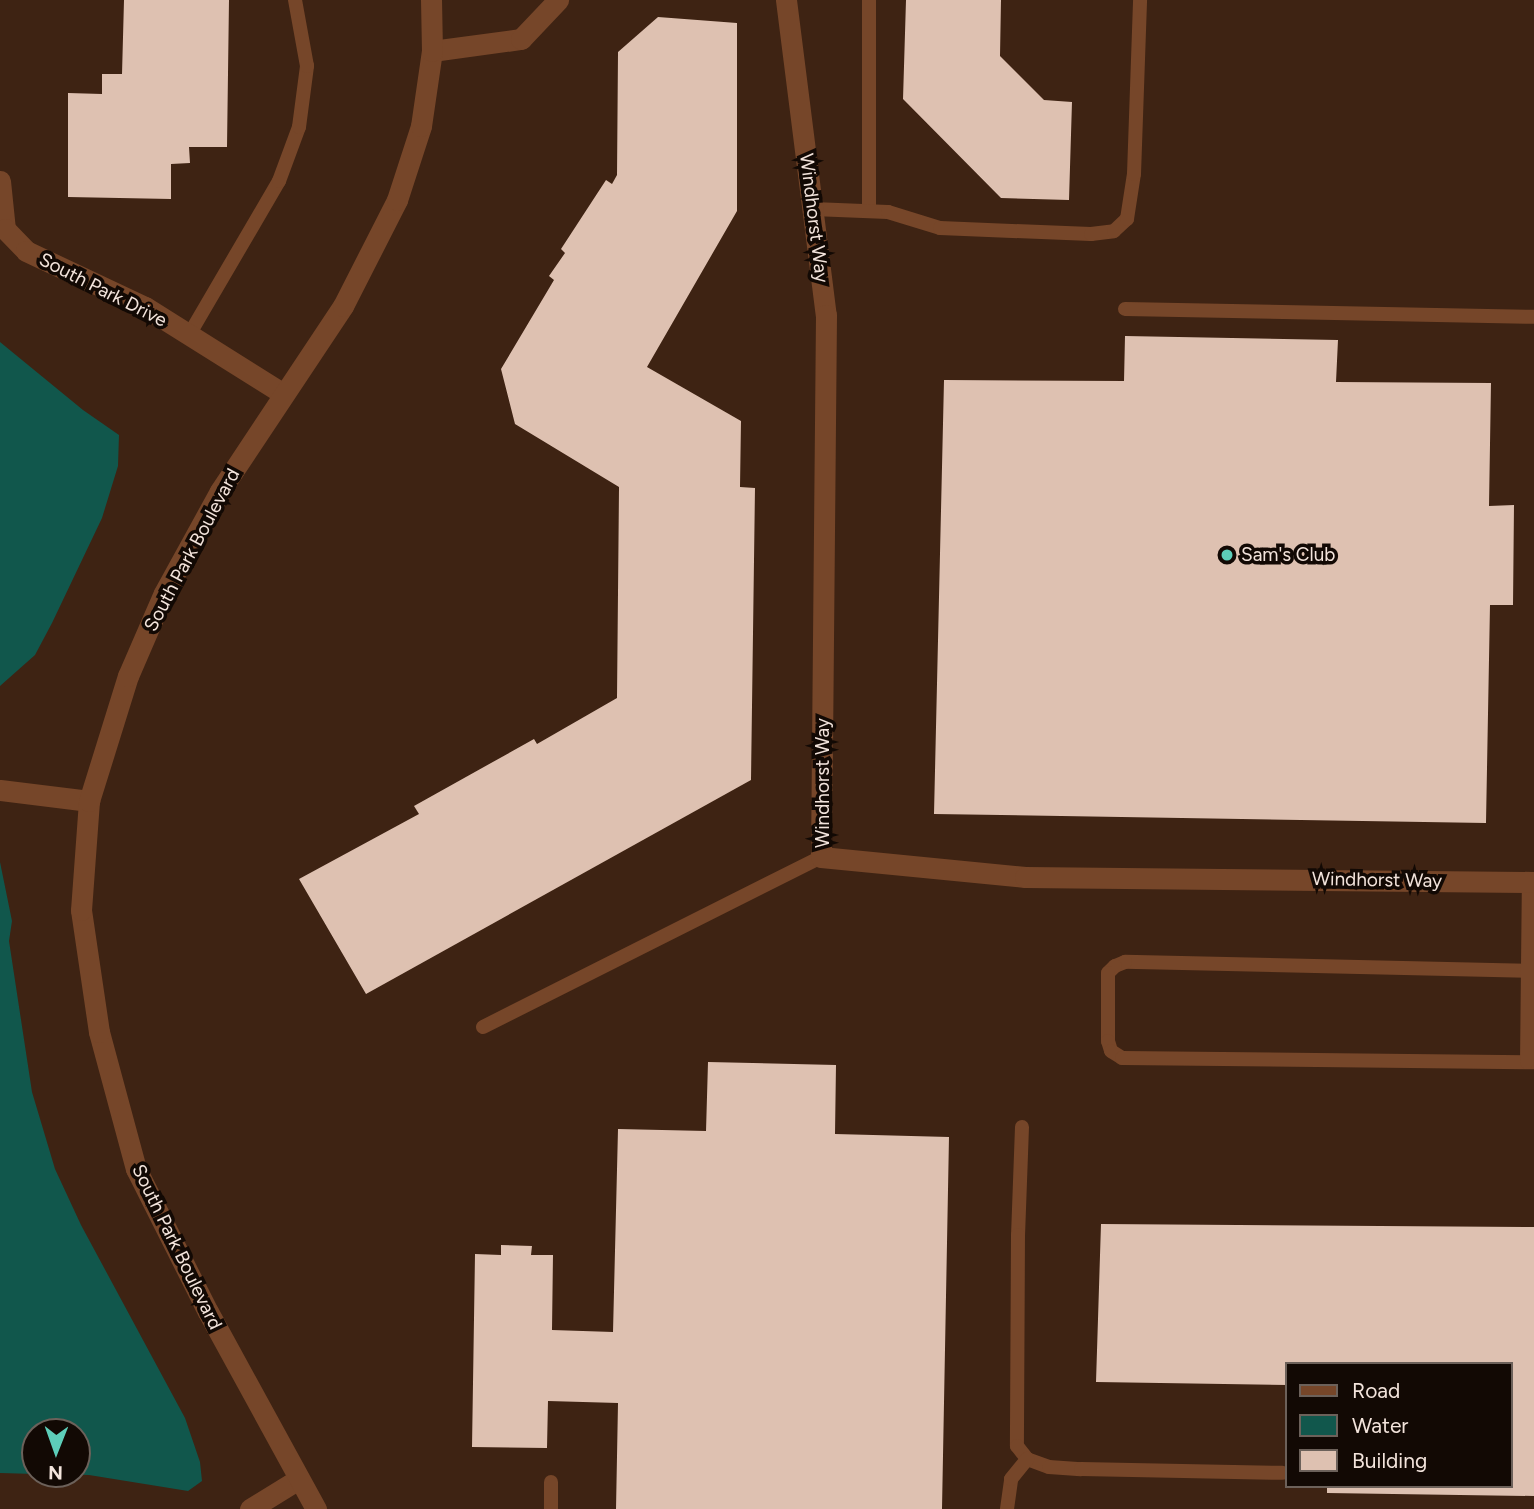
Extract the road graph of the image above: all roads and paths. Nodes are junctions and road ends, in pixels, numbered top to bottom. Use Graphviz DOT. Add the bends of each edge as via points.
graph roads {
  1 [pos="295,0"];
  2 [pos="431,0"];
  3 [pos="558,0"];
  4 [pos="786,0"];
  5 [pos="869,0"];
  6 [pos="1140,0"];
  7 [pos="432,51"];
  8 [pos="0,181"];
  9 [pos="813,209"];
  10 [pos="869,211"];
  11 [pos="1125,309"];
  12 [pos="1534,317"];
  13 [pos="189,335"];
  14 [pos="282,393"];
  15 [pos="0,790"];
  16 [pos="89,801"];
  17 [pos="821,857"];
  18 [pos="1532,882"];
  19 [pos="1531,971"];
  20 [pos="483,1027"];
  21 [pos="1531,1062"];
  22 [pos="1023,1127"];
  23 [pos="1027,1460"];
  24 [pos="1282,1473"];
  25 [pos="298,1480"];
  26 [pos="551,1482"];
  27 [pos="250,1509"];
  28 [pos="316,1509"];
  29 [pos="551,1509"];
  30 [pos="1007,1509"];
  1 -- 13 [label="lane" via="307,66 299,127 279,181"];
  2 -- 7 [label="street, South Park Boulevard"];
  3 -- 7 [label="street" via="521,39"];
  4 -- 9 [label="street, Windhorst Way"];
  5 -- 10 [label="lane"];
  6 -- 10 [label="lane" via="1134,174 1126,219 1114,231 940,228"];
  7 -- 14 [label="street, South Park Boulevard" via="421,126 397,200 343,306"];
  8 -- 13 [label="street, South Park Drive" via="5,229 26,251 145,307"];
  9 -- 10 [label="lane"];
  9 -- 17 [label="street, Windhorst Way" via="826,315"];
  11 -- 12 [label="lane"];
  13 -- 14 [label="street, South Park Drive"];
  14 -- 16 [label="street, South Park Boulevard" via="220,491 164,593 128,676"];
  15 -- 16 [label="street"];
  16 -- 25 [label="street, South Park Boulevard" via="81,910 99,1032 136,1169"];
  17 -- 18 [label="street, Windhorst Way" via="1025,877"];
  17 -- 20 [label="lane"];
  18 -- 19 [label="lane"];
  19 -- 21 [label="lane"];
  19 -- 21 [label="lane" via="1125,962 1108,973 1108,1041 1111,1051 1122,1058"];
  22 -- 23 [label="lane" via="1017,1236 1017,1446"];
  23 -- 24 [label="lane" via="1070,1469"];
  23 -- 30 [label="lane" via="1011,1479"];
  25 -- 27 [label="street"];
  25 -- 28 [label="street, South Park Boulevard"];
  26 -- 29 [label="lane"];
}
